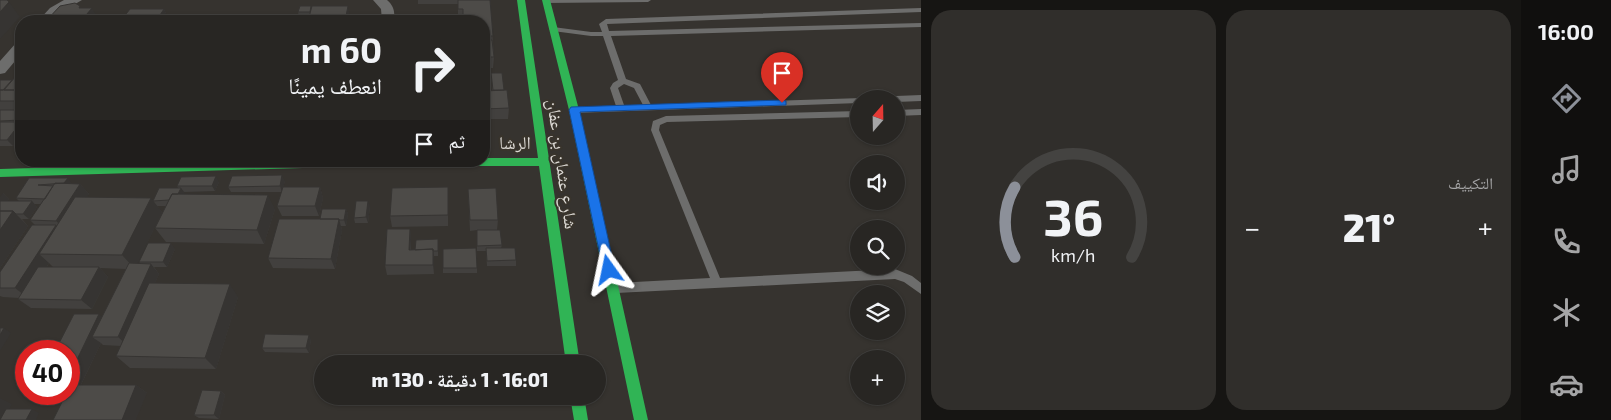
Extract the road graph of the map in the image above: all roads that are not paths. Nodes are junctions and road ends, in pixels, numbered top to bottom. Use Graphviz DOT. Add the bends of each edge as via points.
graph roads {
  1 [pos="76,0"];
  2 [pos="379,0"];
  3 [pos="521,0"];
  4 [pos="648,0"];
  5 [pos="546,1"];
  6 [pos="596,1"];
  7 [pos="921,10"];
  8 [pos="49,15"];
  9 [pos="389,15"];
  10 [pos="921,25"];
  11 [pos="552,29"];
  12 [pos="606,33"];
  13 [pos="15,53"];
  14 [pos="0,70"];
  15 [pos="623,82"];
  16 [pos="921,98"];
  17 [pos="905,99"];
  18 [pos="850,100"];
  19 [pos="648,107"];
  20 [pos="621,108"];
  21 [pos="574,110"];
  22 [pos="921,112"];
  23 [pos="905,113"];
  24 [pos="850,114"];
  25 [pos="490,162"];
  26 [pos="544,162"];
  27 [pos="200,167"];
  28 [pos="0,173"];
  29 [pos="717,283"];
  30 [pos="612,288"];
  31 [pos="921,289"];
  32 [pos="572,355"];
  33 [pos="578,405"];
  34 [pos="581,420"];
  35 [pos="641,420"];
  1 -- 8 [label="street"];
  2 -- 9 [label="street" via="386,4"];
  3 -- 26 [label="street, شارع عثمان بن عفان"];
  4 -- 6 [label="lane"];
  5 -- 6 [label="lane"];
  5 -- 11 [label="street, شارع عثمان بن عفان"];
  7 -- 12 [label="lane" via="614,20 603,24"];
  10 -- 12 [label="lane"];
  11 -- 12 [label="lane"];
  11 -- 21 [label="street, شارع عثمان بن عفان"];
  12 -- 15 [label="lane"];
  13 -- 14 [label="street"];
  15 -- 19 [label="lane" via="637,86"];
  15 -- 20 [label="lane" via="614,88"];
  16 -- 17 [label="lane"];
  18 -- 19 [label="lane"];
  19 -- 20 [label="lane"];
  20 -- 21 [label="lane"];
  21 -- 30 [label="street, شارع عثمان بن عفان"];
  22 -- 23 [label="lane"];
  24 -- 29 [label="lane" via="666,120 656,123"];
  25 -- 26 [label="street, الرشا"];
  26 -- 32 [label="street, شارع عثمان بن عفان"];
  27 -- 28 [label="street, الرشا"];
  29 -- 30 [label="lane"];
  29 -- 31 [label="lane" via="895,274 908,278"];
  30 -- 35 [label="street, شارع عثمان بن عفان"];
  33 -- 34 [label="street"];
}
